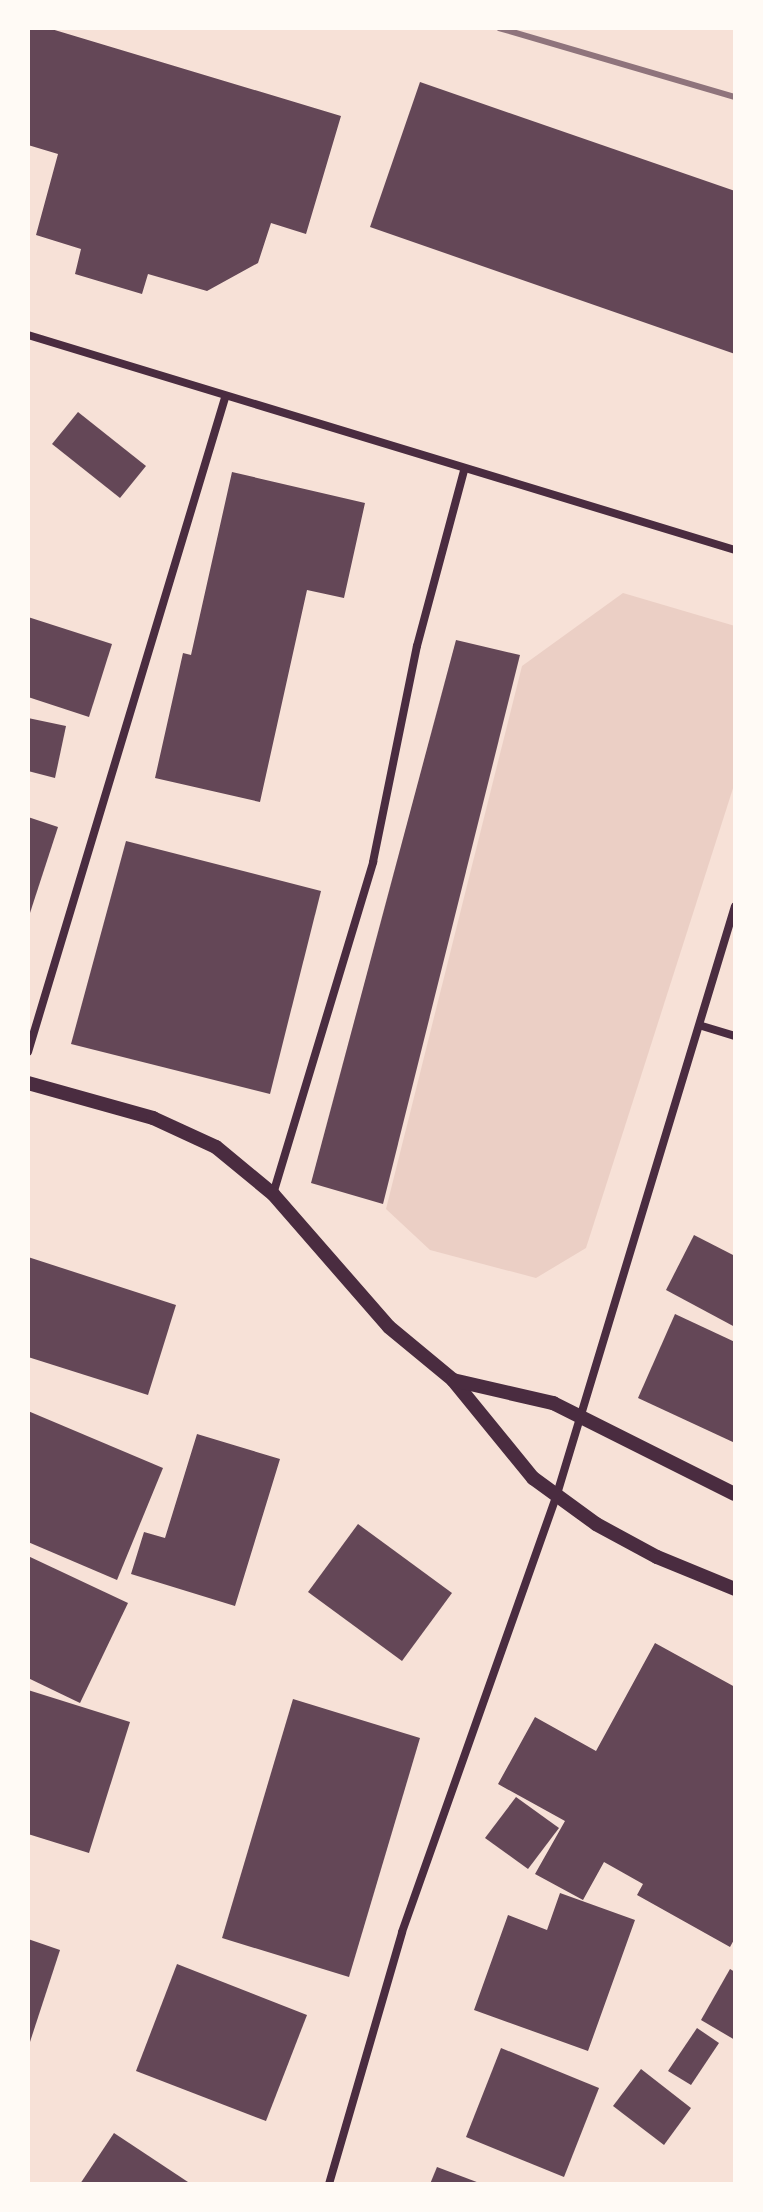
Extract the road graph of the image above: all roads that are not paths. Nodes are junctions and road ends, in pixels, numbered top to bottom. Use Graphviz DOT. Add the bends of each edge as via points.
graph roads {
  1 [pos="28,335"];
  2 [pos="225,398"];
  3 [pos="464,470"];
  4 [pos="735,550"];
  5 [pos="735,906"];
  6 [pos="702,1026"];
  7 [pos="735,1036"];
  8 [pos="28,1052"];
  9 [pos="28,1083"];
  10 [pos="273,1194"];
  11 [pos="453,1380"];
  12 [pos="580,1419"];
  13 [pos="557,1494"];
  14 [pos="735,1494"];
  15 [pos="735,1589"];
  16 [pos="329,2184"];
  1 -- 2 [label="street"];
  2 -- 3 [label="street"];
  2 -- 8 [label="street"];
  3 -- 4 [label="street"];
  3 -- 10 [label="street" via="421,631 373,862"];
  5 -- 6 [label="street"];
  6 -- 7 [label="street"];
  6 -- 12 [label="street"];
  9 -- 10 [label="street" via="186,1130"];
  10 -- 11 [label="street" via="389,1327"];
  11 -- 12 [label="street" via="531,1395"];
  11 -- 13 [label="street" via="533,1478"];
  12 -- 13 [label="street"];
  12 -- 14 [label="street"];
  13 -- 15 [label="street" via="596,1524 657,1557"];
  13 -- 16 [label="street" via="402,1932"];
}
